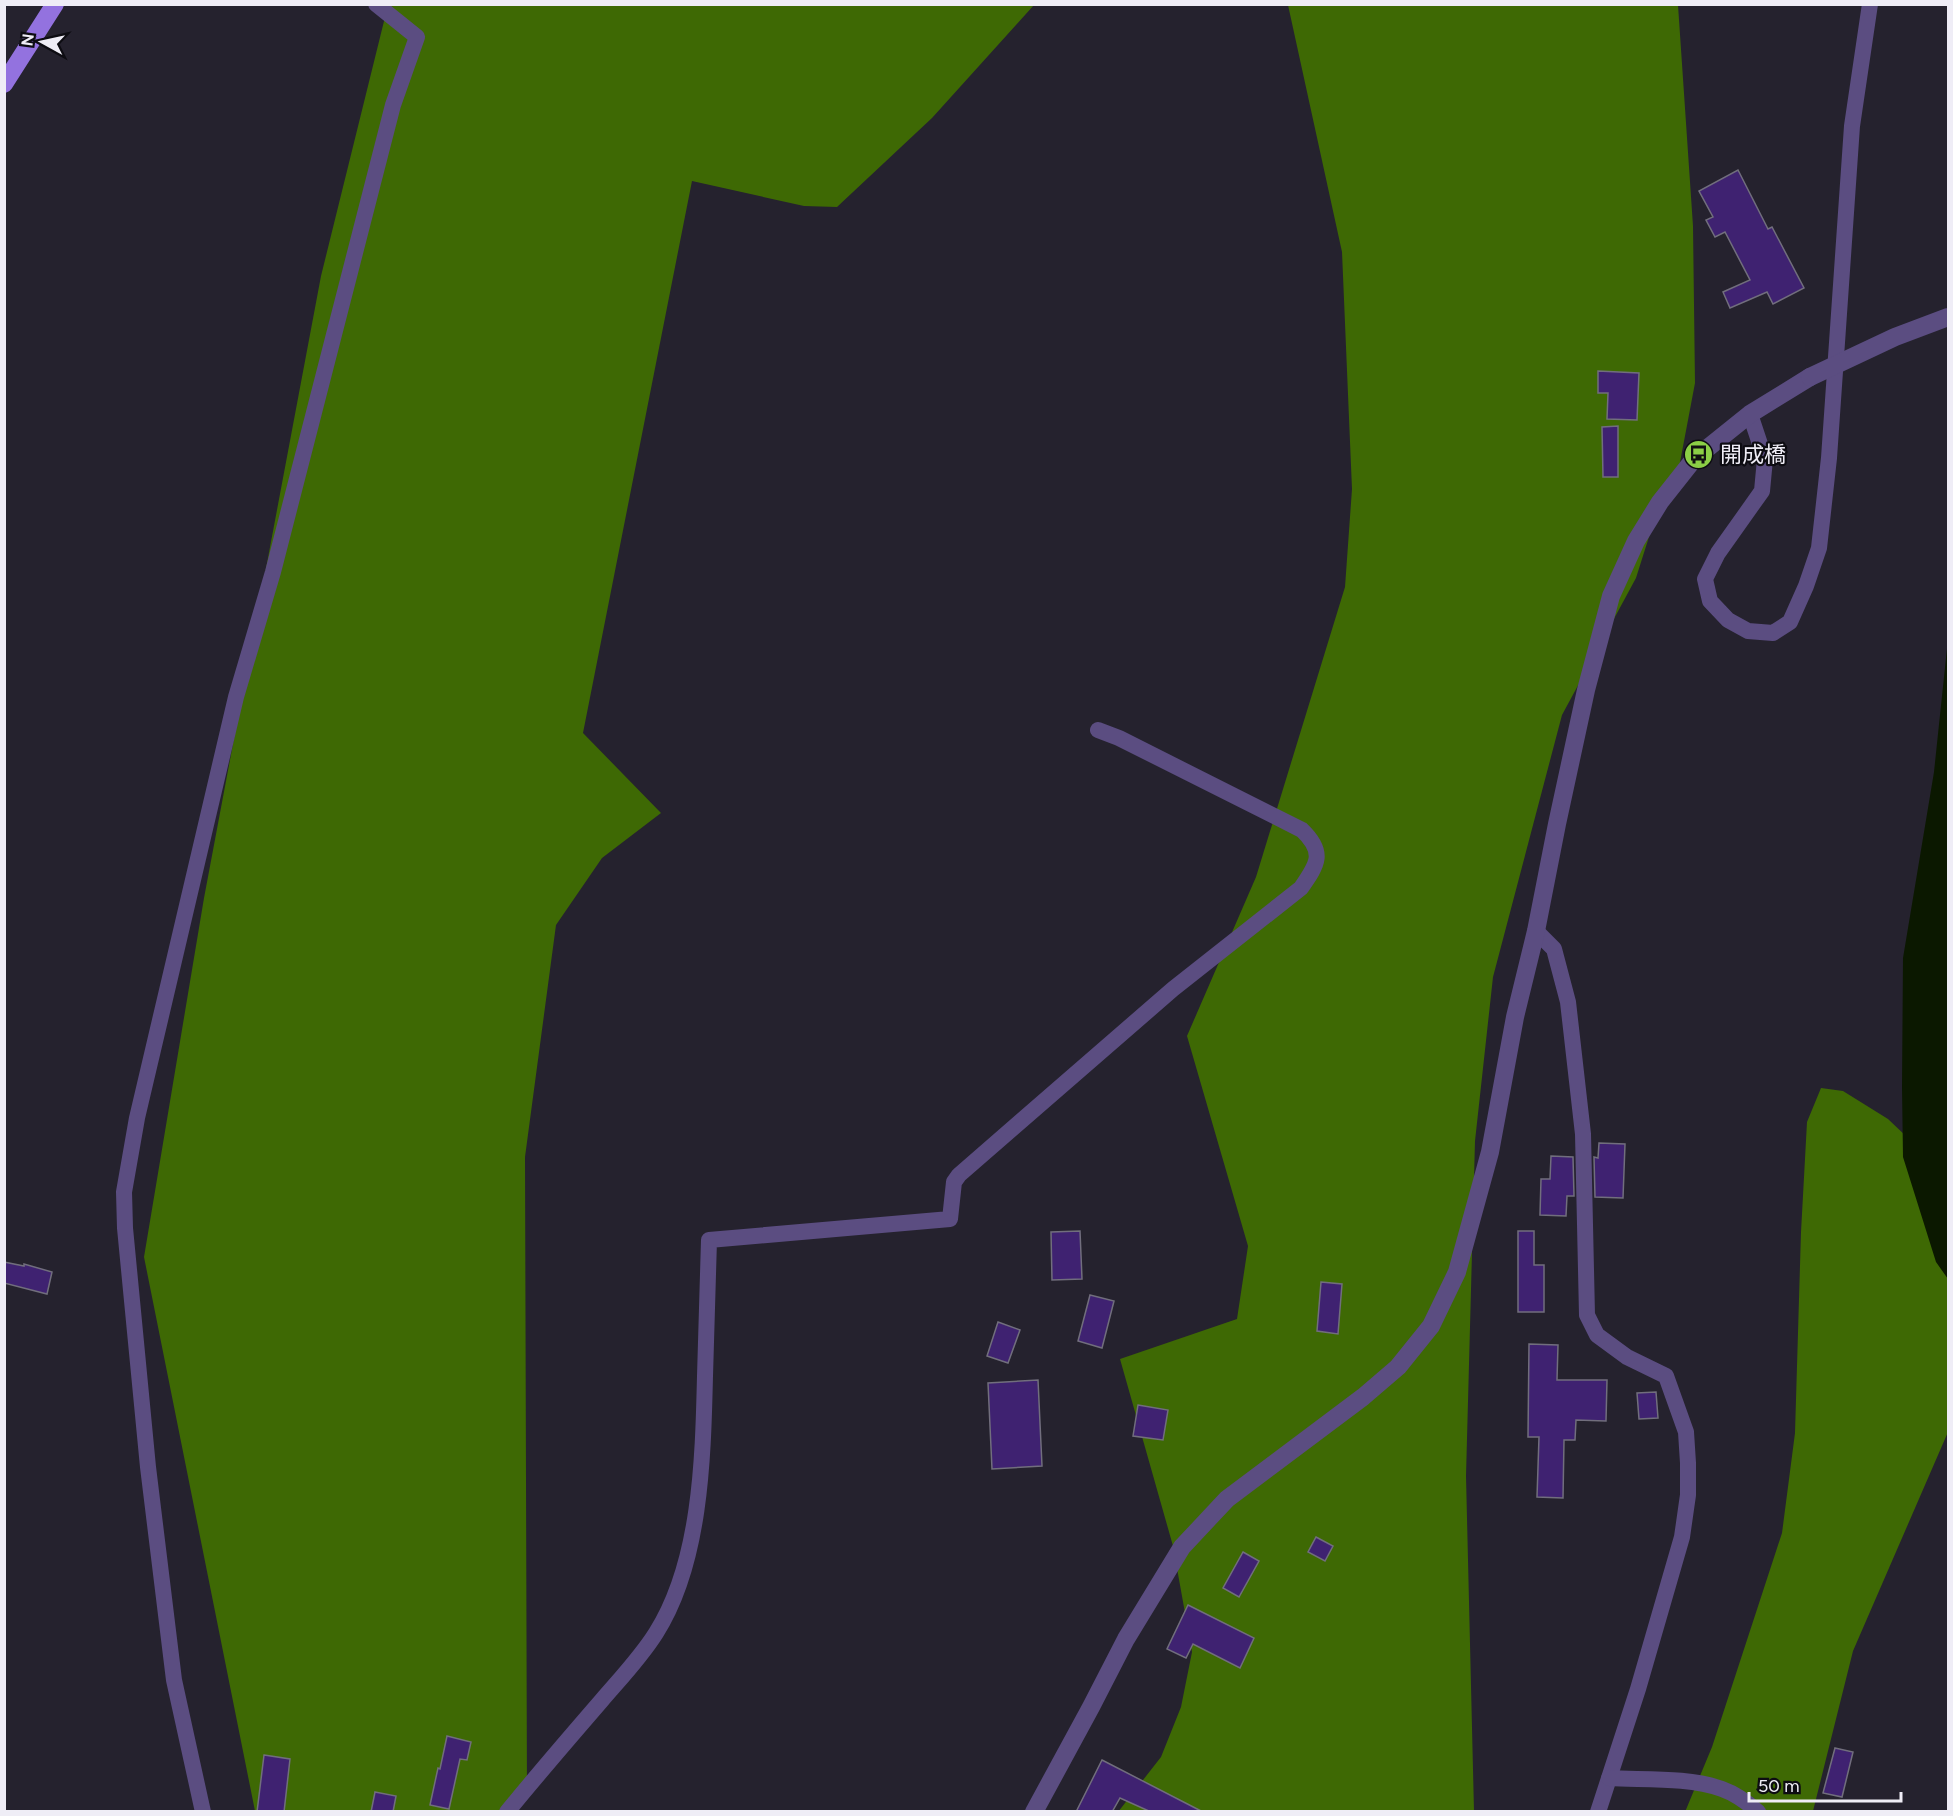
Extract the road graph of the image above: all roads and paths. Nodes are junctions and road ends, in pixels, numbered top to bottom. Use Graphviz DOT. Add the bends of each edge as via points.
graph roads {
  1 [pos="55,4"];
  2 [pos="376,4"];
  3 [pos="1870,4"];
  4 [pos="4,84"];
  5 [pos="1948,316"];
  6 [pos="1750,414"];
  7 [pos="1098,730"];
  8 [pos="1536,931"];
  9 [pos="1609,1778"];
  10 [pos="203,1812"];
  11 [pos="507,1812"];
  12 [pos="1034,1812"];
  13 [pos="1598,1812"];
  14 [pos="1758,1812"];
  1 -- 4 [label="main road"];
  2 -- 10 [label="street" via="417,38 393,105 273,573 236,698 137,1118 124,1192 146,1445 169,1641"];
  3 -- 6 [label="street" via="1852,126 1819,548 1790,622 1773,633 1748,631 1728,620 1710,601 1705,579 1718,553 1762,491 1765,459"];
  5 -- 6 [label="street, bridge" via="1810,377"];
  6 -- 8 [label="street" via="1694,459 1660,502 1636,541 1611,596 1586,690"];
  7 -- 11 [label="street" via="1302,830 1317,850 1314,869 1301,888 1173,989 959,1174 954,1182 950,1219 709,1240 704,1443 696,1512 681,1579 656,1633"];
  8 -- 9 [label="street" via="1554,950 1570,1013 1582,1134 1587,1315 1597,1335 1627,1357 1666,1376 1686,1432 1688,1495 1682,1537"];
  8 -- 12 [label="street" via="1487,1163 1457,1272 1431,1326 1398,1367 1227,1499 1182,1547 1126,1639"];
  9 -- 13 [label="street"];
  9 -- 14 [label="street" via="1722,1788"];
}
